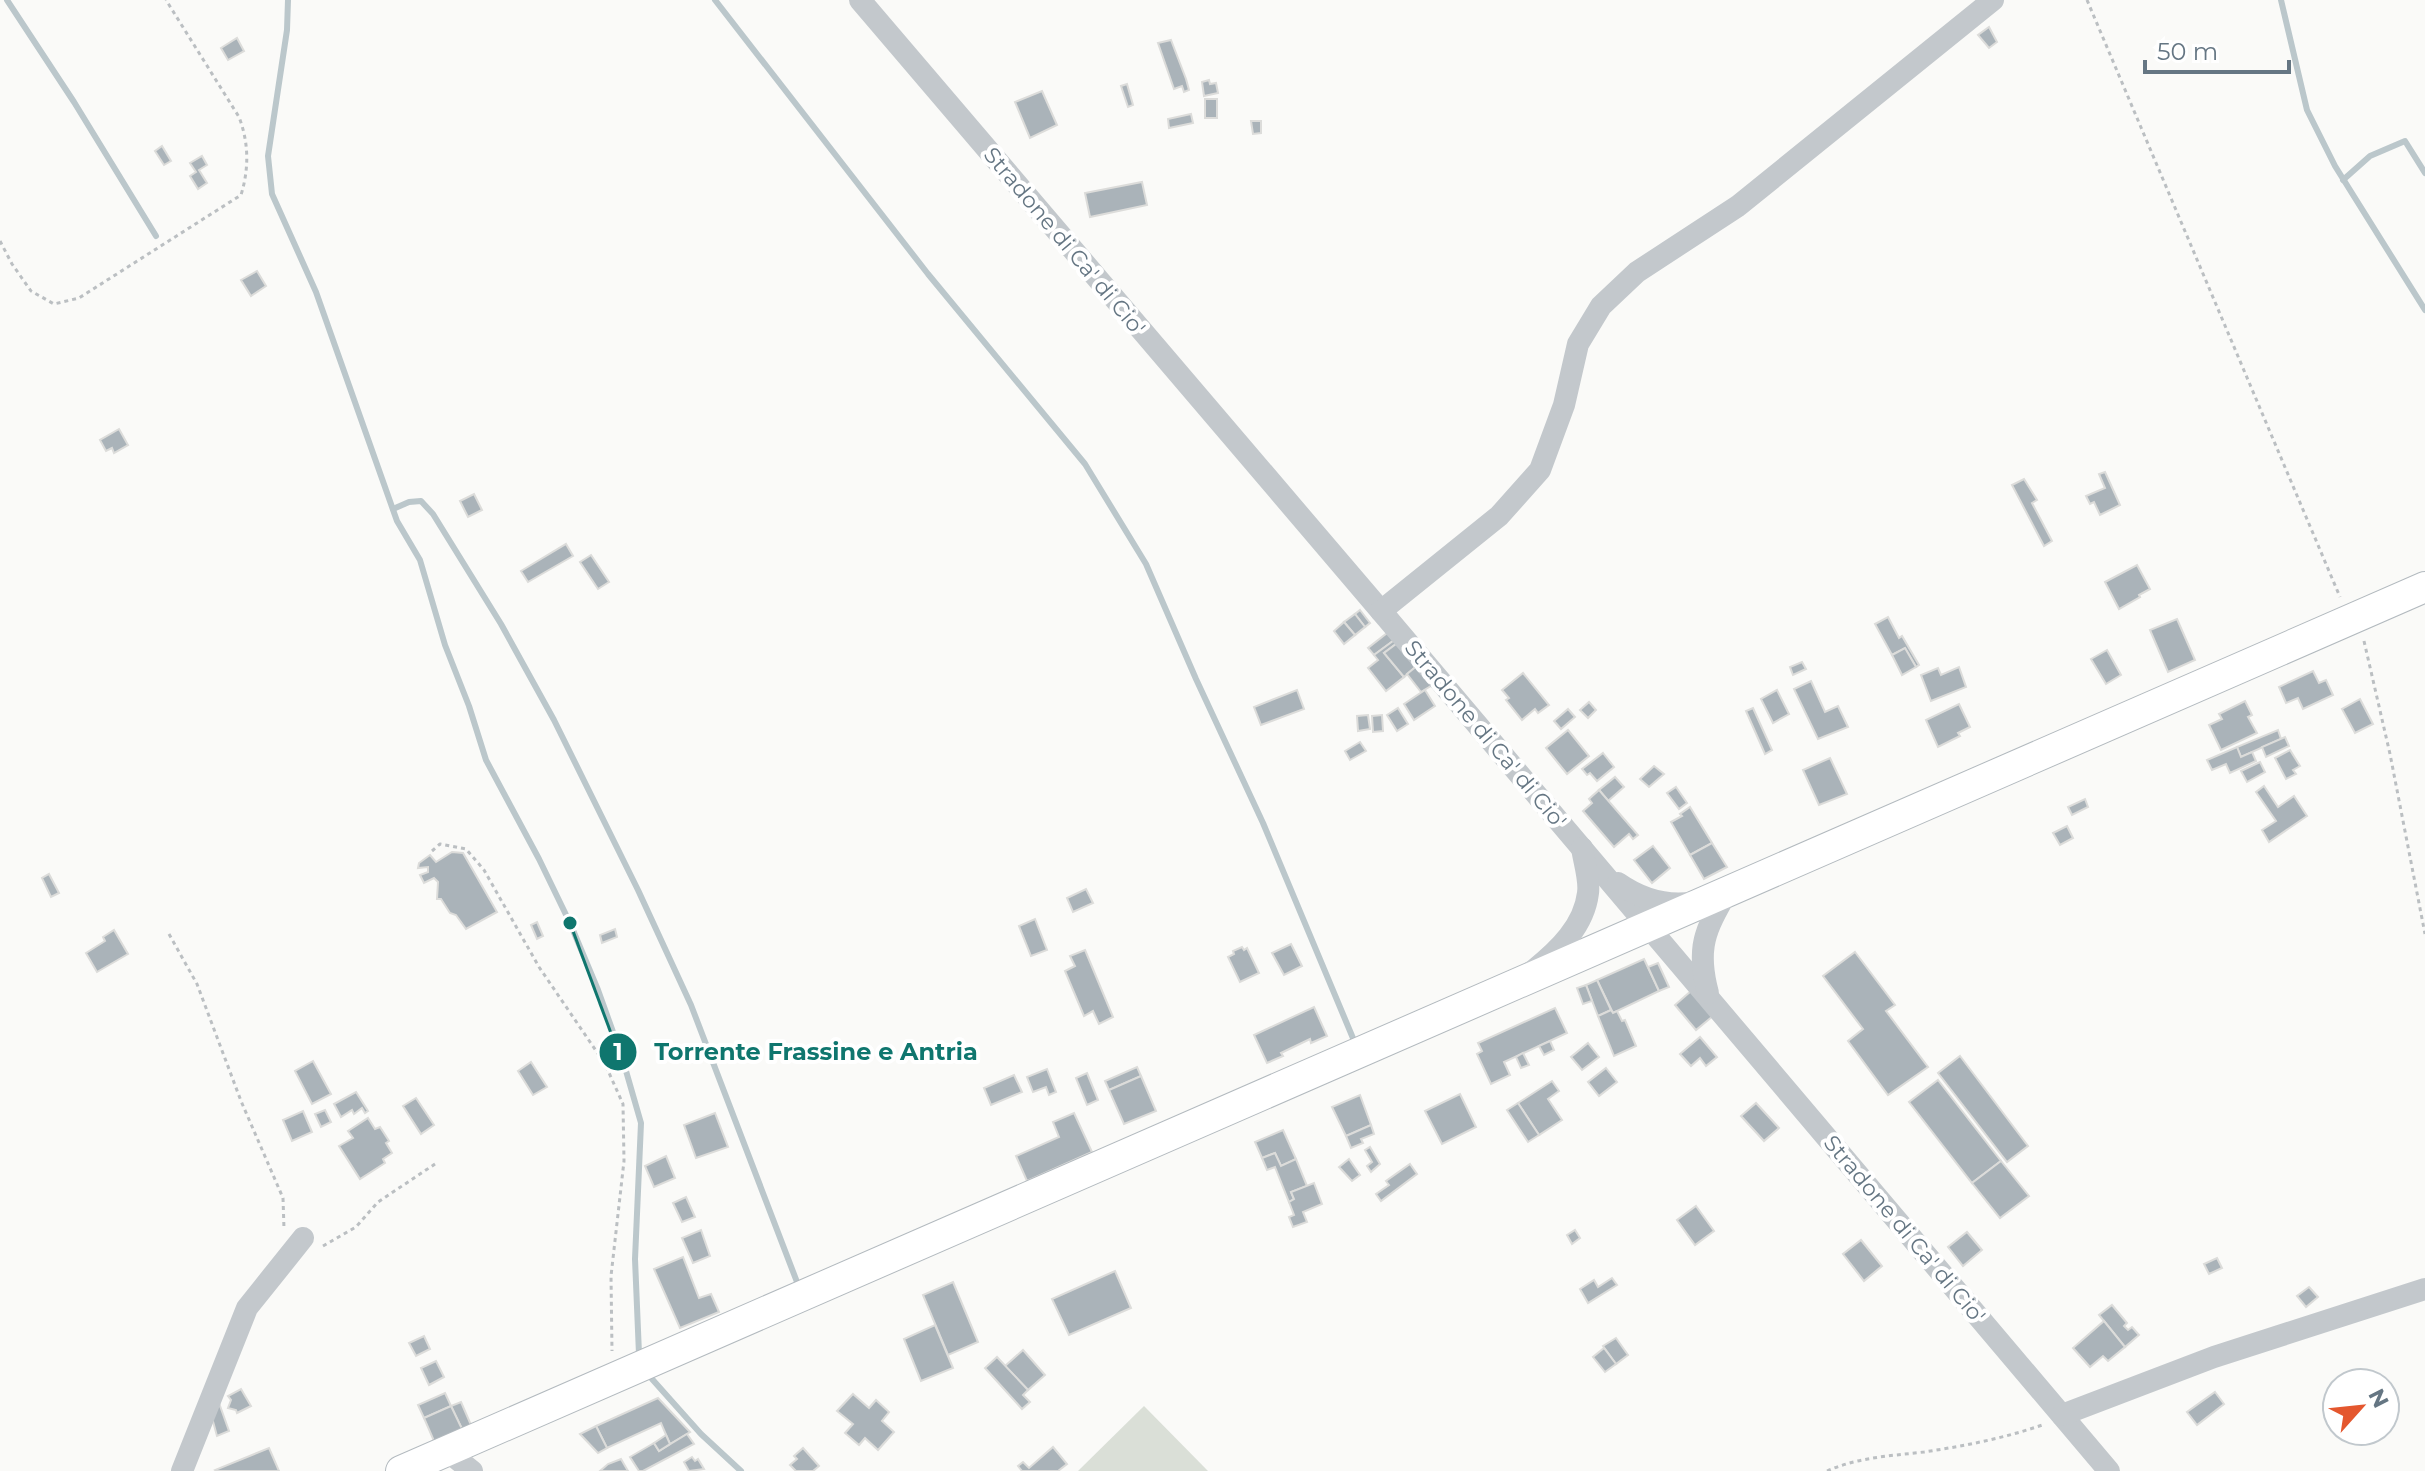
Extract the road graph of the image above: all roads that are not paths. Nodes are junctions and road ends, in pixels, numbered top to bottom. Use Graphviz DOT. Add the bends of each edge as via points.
graph roads {
  1 [pos="860,0"];
  2 [pos="1993,0"];
  3 [pos="2425,587"];
  4 [pos="1381,611"];
  5 [pos="1581,847"];
  6 [pos="1600,870"];
  7 [pos="1719,895"];
  8 [pos="1648,926"];
  9 [pos="1517,984"];
  10 [pos="1709,998"];
  11 [pos="303,1238"];
  12 [pos="2425,1289"];
  13 [pos="2062,1415"];
  14 [pos="447,1451"];
  15 [pos="182,1471"];
  16 [pos="401,1471"];
  17 [pos="472,1471"];
  18 [pos="2109,1471"];
  1 -- 4 [label="street, Stradone di Ca' di Cio'"];
  2 -- 4 [label="street" via="1751,196 1637,272 1601,306 1578,344 1564,405 1540,470 1499,516"];
  3 -- 7 [label="street"];
  4 -- 5 [label="street, Stradone di Ca' di Cio'"];
  5 -- 6 [label="street, Stradone di Ca' di Cio'"];
  5 -- 9 [label="street" via="1588,892 1575,930"];
  6 -- 7 [label="street" via="1640,896 1677,905"];
  6 -- 8 [label="street, Stradone di Ca' di Cio'"];
  7 -- 8 [label="street"];
  7 -- 10 [label="street" via="1703,939 1702,971"];
  8 -- 9 [label="street"];
  8 -- 10 [label="street, Stradone di Ca' di Cio'"];
  9 -- 14 [label="street"];
  10 -- 13 [label="street, Stradone di Ca' di Cio'"];
  11 -- 15 [label="street" via="247,1308"];
  12 -- 13 [label="street" via="2214,1357"];
  13 -- 18 [label="street, Stradone di Ca' di Cio'"];
  14 -- 16 [label="street"];
  14 -- 17 [label="street"];
}
